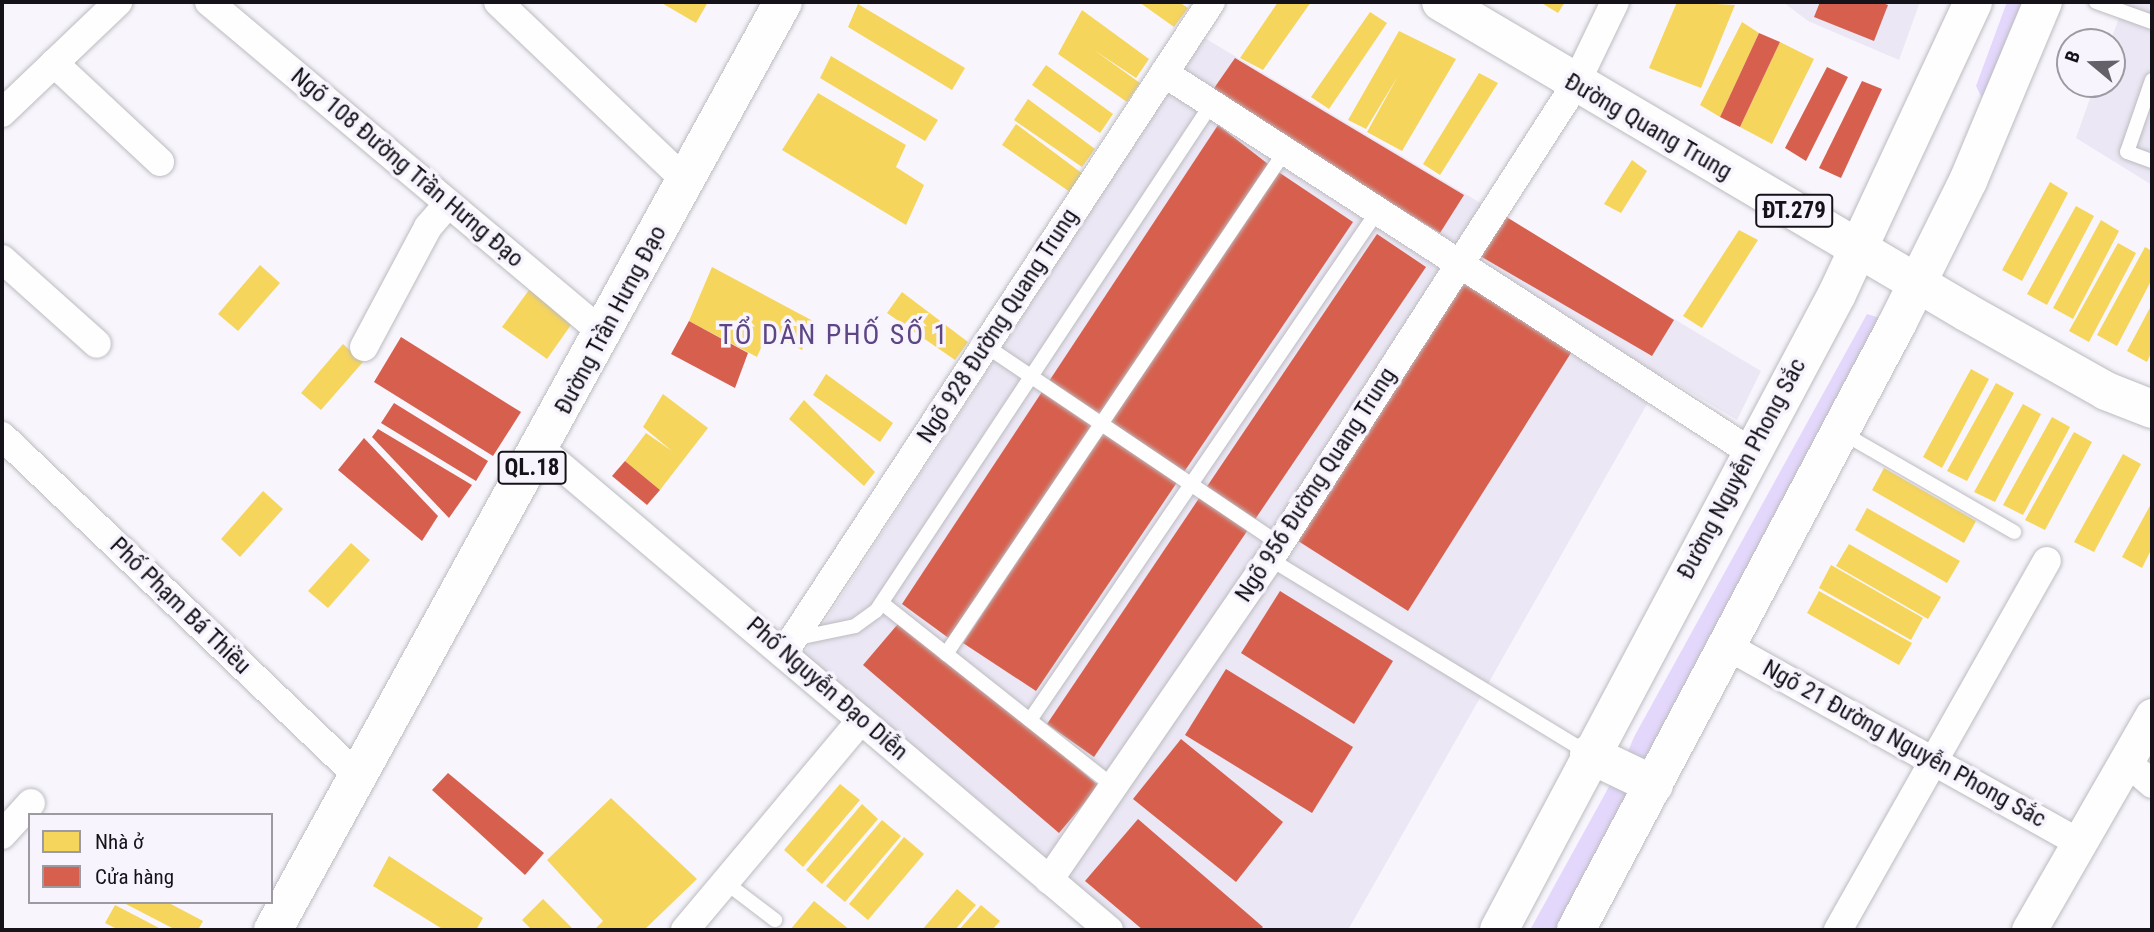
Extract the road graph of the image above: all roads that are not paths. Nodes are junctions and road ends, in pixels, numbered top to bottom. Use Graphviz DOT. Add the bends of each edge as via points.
graph roads {
  1 [pos="118,2"];
  2 [pos="209,2"];
  3 [pos="498,2"];
  4 [pos="783,2"];
  5 [pos="1211,2"];
  6 [pos="1441,2"];
  7 [pos="1615,2"];
  8 [pos="1973,2"];
  9 [pos="2043,2"];
  10 [pos="2096,2"];
  11 [pos="2152,22"];
  12 [pos="54,63"];
  13 [pos="1164,73"];
  14 [pos="2152,81"];
  15 [pos="1575,85"];
  16 [pos="1212,103"];
  17 [pos="2,113"];
  18 [pos="1286,150"];
  19 [pos="2152,161"];
  20 [pos="160,162"];
  21 [pos="685,180"];
  22 [pos="448,204"];
  23 [pos="1379,209"];
  24 [pos="1859,249"];
  25 [pos="2,259"];
  26 [pos="1462,261"];
  27 [pos="1917,282"];
  28 [pos="604,334"];
  29 [pos="97,344"];
  30 [pos="986,346"];
  31 [pos="364,347"];
  32 [pos="1031,377"];
  33 [pos="2152,409"];
  34 [pos="1101,424"];
  35 [pos="1840,431"];
  36 [pos="2,436"];
  37 [pos="542,450"];
  38 [pos="1751,452"];
  39 [pos="1191,484"];
  40 [pos="2014,532"];
  41 [pos="1274,552"];
  42 [pos="2047,561"];
  43 [pos="882,603"];
  44 [pos="789,645"];
  45 [pos="1727,646"];
  46 [pos="946,654"];
  47 [pos="2152,716"];
  48 [pos="861,720"];
  49 [pos="1030,720"];
  50 [pos="1589,754"];
  51 [pos="1934,761"];
  52 [pos="2140,773"];
  53 [pos="358,776"];
  54 [pos="1654,785"];
  55 [pos="1113,786"];
  56 [pos="31,803"];
  57 [pos="2,835"];
  58 [pos="2080,843"];
  59 [pos="1049,880"];
  60 [pos="725,882"];
  61 [pos="775,920"];
  62 [pos="273,930"];
  63 [pos="685,930"];
  64 [pos="1109,930"];
  65 [pos="1499,930"];
  66 [pos="1576,930"];
  67 [pos="1838,930"];
  68 [pos="2029,930"];
  1 -- 12 [label="street"];
  2 -- 22 [label="street, Ngõ 108 Đường Trần Hưng Đạo"];
  3 -- 21 [label="street"];
  4 -- 21 [label="main road, Đường Trần Hưng Đạo / QL.18"];
  5 -- 13 [label="street, Ngõ 928 Đường Quang Trung"];
  6 -- 15 [label="main road, Đường Quang Trung / ĐT.279"];
  7 -- 15 [label="street, Ngõ 956 Đường Quang Trung"];
  8 -- 24 [label="main road, Đường Nguyễn Phong Sắc"];
  9 -- 27 [label="main road"];
  10 -- 11 [label="lane"];
  12 -- 17 [label="street"];
  12 -- 20 [label="street"];
  13 -- 16 [label="street"];
  13 -- 30 [label="street, Ngõ 928 Đường Quang Trung"];
  14 -- 19 [label="lane" via="2127,152"];
  15 -- 24 [label="main road, Đường Quang Trung / ĐT.279"];
  15 -- 26 [label="street, Ngõ 956 Đường Quang Trung"];
  16 -- 18 [label="street"];
  16 -- 32 [label="lane"];
  18 -- 23 [label="street"];
  18 -- 34 [label="lane"];
  21 -- 28 [label="main road, Đường Trần Hưng Đạo / QL.18"];
  22 -- 28 [label="street, Ngõ 108 Đường Trần Hưng Đạo"];
  22 -- 31 [label="street" via="428,227"];
  23 -- 26 [label="street"];
  23 -- 39 [label="lane"];
  24 -- 27 [label="main road, Đường Quang Trung / ĐT.279"];
  24 -- 38 [label="main road, Đường Nguyễn Phong Sắc"];
  25 -- 29 [label="street"];
  26 -- 38 [label="street"];
  26 -- 41 [label="street, Ngõ 956 Đường Quang Trung"];
  27 -- 33 [label="main road, Đường Quang Trung / ĐT.279" via="2106,391"];
  27 -- 35 [label="main road"];
  28 -- 37 [label="main road, Đường Trần Hưng Đạo / QL.18"];
  30 -- 32 [label="lane"];
  30 -- 44 [label="street, Ngõ 928 Đường Quang Trung"];
  32 -- 34 [label="lane"];
  32 -- 43 [label="lane"];
  34 -- 39 [label="lane"];
  34 -- 46 [label="lane"];
  35 -- 40 [label="lane"];
  35 -- 45 [label="main road"];
  36 -- 53 [label="street, Phố Phạm Bá Thiều"];
  37 -- 44 [label="street, Phố Nguyễn Đạo Diễn"];
  37 -- 53 [label="main road, Đường Trần Hưng Đạo / QL.18"];
  38 -- 50 [label="main road, Đường Nguyễn Phong Sắc"];
  39 -- 41 [label="lane"];
  39 -- 49 [label="lane"];
  41 -- 50 [label="lane"];
  41 -- 55 [label="street, Ngõ 956 Đường Quang Trung"];
  42 -- 51 [label="street"];
  43 -- 44 [label="lane" via="855,626"];
  43 -- 46 [label="lane"];
  44 -- 48 [label="street, Phố Nguyễn Đạo Diễn"];
  45 -- 51 [label="street, Ngõ 21 Đường Nguyễn Phong Sắc"];
  45 -- 54 [label="main road"];
  46 -- 49 [label="lane"];
  47 -- 52 [label="street"];
  48 -- 59 [label="street, Phố Nguyễn Đạo Diễn"];
  48 -- 60 [label="street"];
  49 -- 55 [label="lane"];
  50 -- 54 [label="main road"];
  50 -- 65 [label="main road, Đường Nguyễn Phong Sắc"];
  51 -- 58 [label="street, Ngõ 21 Đường Nguyễn Phong Sắc"];
  51 -- 67 [label="street"];
  52 -- 58 [label="street"];
  53 -- 62 [label="main road, Đường Trần Hưng Đạo / QL.18"];
  54 -- 66 [label="main road"];
  55 -- 59 [label="street, Ngõ 956 Đường Quang Trung"];
  56 -- 57 [label="street"];
  58 -- 68 [label="street"];
  59 -- 64 [label="street, Phố Nguyễn Đạo Diễn"];
  60 -- 61 [label="lane"];
  60 -- 63 [label="street"];
}
